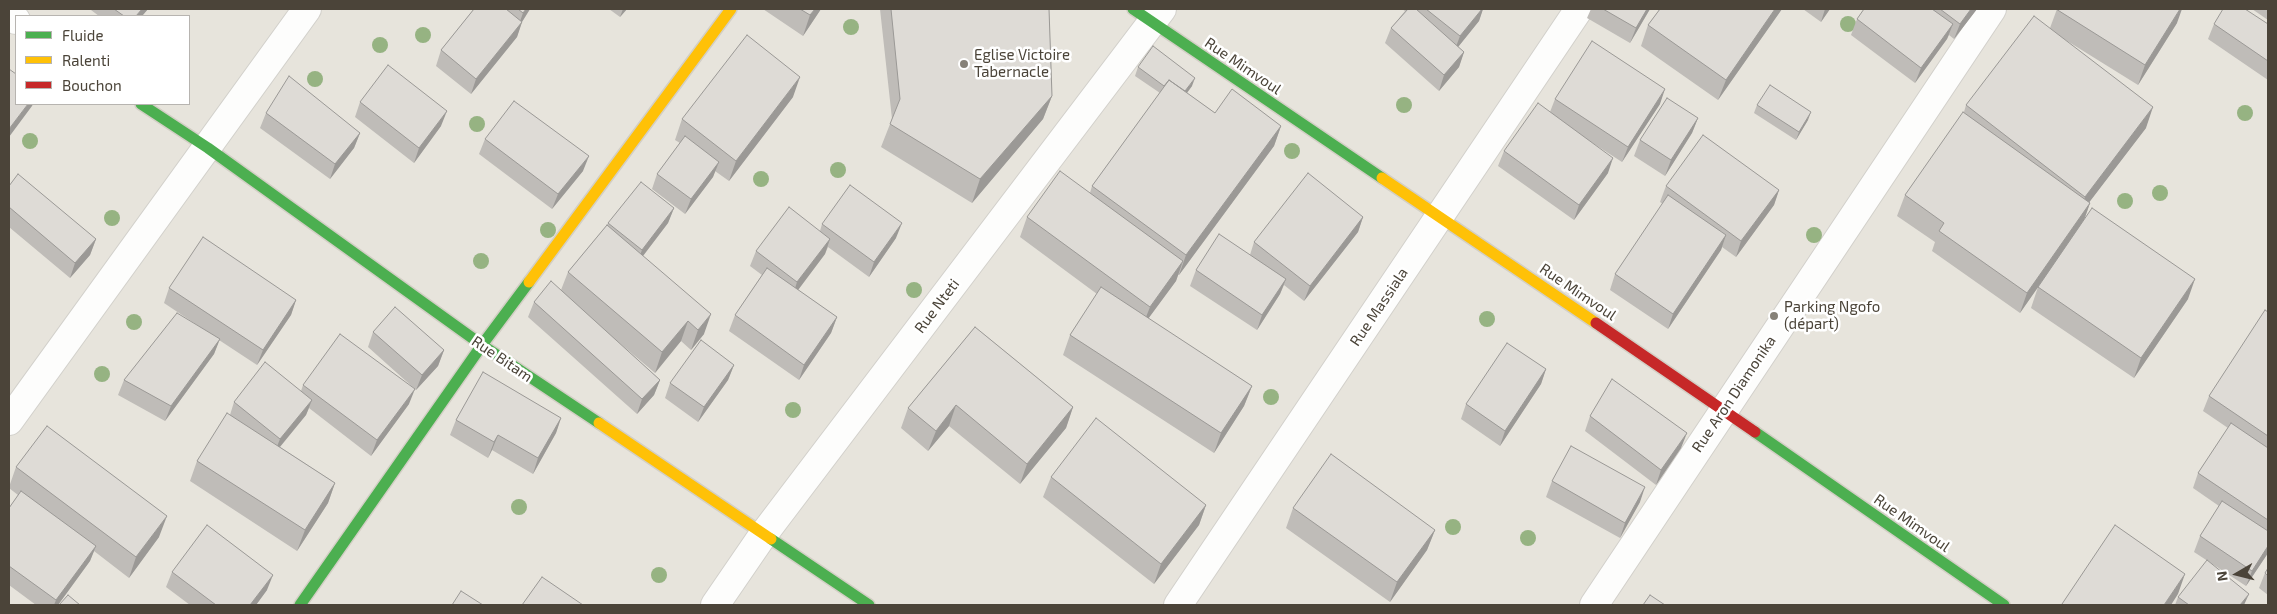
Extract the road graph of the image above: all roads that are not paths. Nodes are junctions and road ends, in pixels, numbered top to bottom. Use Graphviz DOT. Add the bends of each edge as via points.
graph roads {
  1 [pos="307,9"];
  2 [pos="731,9"];
  3 [pos="1579,9"];
  4 [pos="1992,9"];
  5 [pos="1149,13"];
  6 [pos="143,105"];
  7 [pos="208,148"];
  8 [pos="1440,217"];
  9 [pos="482,345"];
  10 [pos="1723,409"];
  11 [pos="9,421"];
  12 [pos="763,535"];
  13 [pos="300,605"];
  14 [pos="715,605"];
  15 [pos="869,605"];
  16 [pos="1178,605"];
  17 [pos="1594,605"];
  18 [pos="2004,605"];
  1 -- 7 [label="street"];
  2 -- 9 [label="street"];
  3 -- 8 [label="street, Rue Massiala"];
  4 -- 10 [label="street, Rue Aron Diamonika"];
  5 -- 8 [label="street, Rue Mimvoul"];
  5 -- 12 [label="street, Rue Nteti"];
  6 -- 7 [label="street, Rue Bitam"];
  7 -- 9 [label="street, Rue Bitam"];
  7 -- 11 [label="street"];
  8 -- 10 [label="street, Rue Mimvoul"];
  8 -- 16 [label="street, Rue Massiala"];
  9 -- 12 [label="street, Rue Bitam"];
  9 -- 13 [label="street"];
  10 -- 17 [label="street, Rue Aron Diamonika"];
  10 -- 18 [label="street, Rue Mimvoul"];
  12 -- 14 [label="street, Rue Nteti"];
  12 -- 15 [label="street, Rue Bitam"];
}
